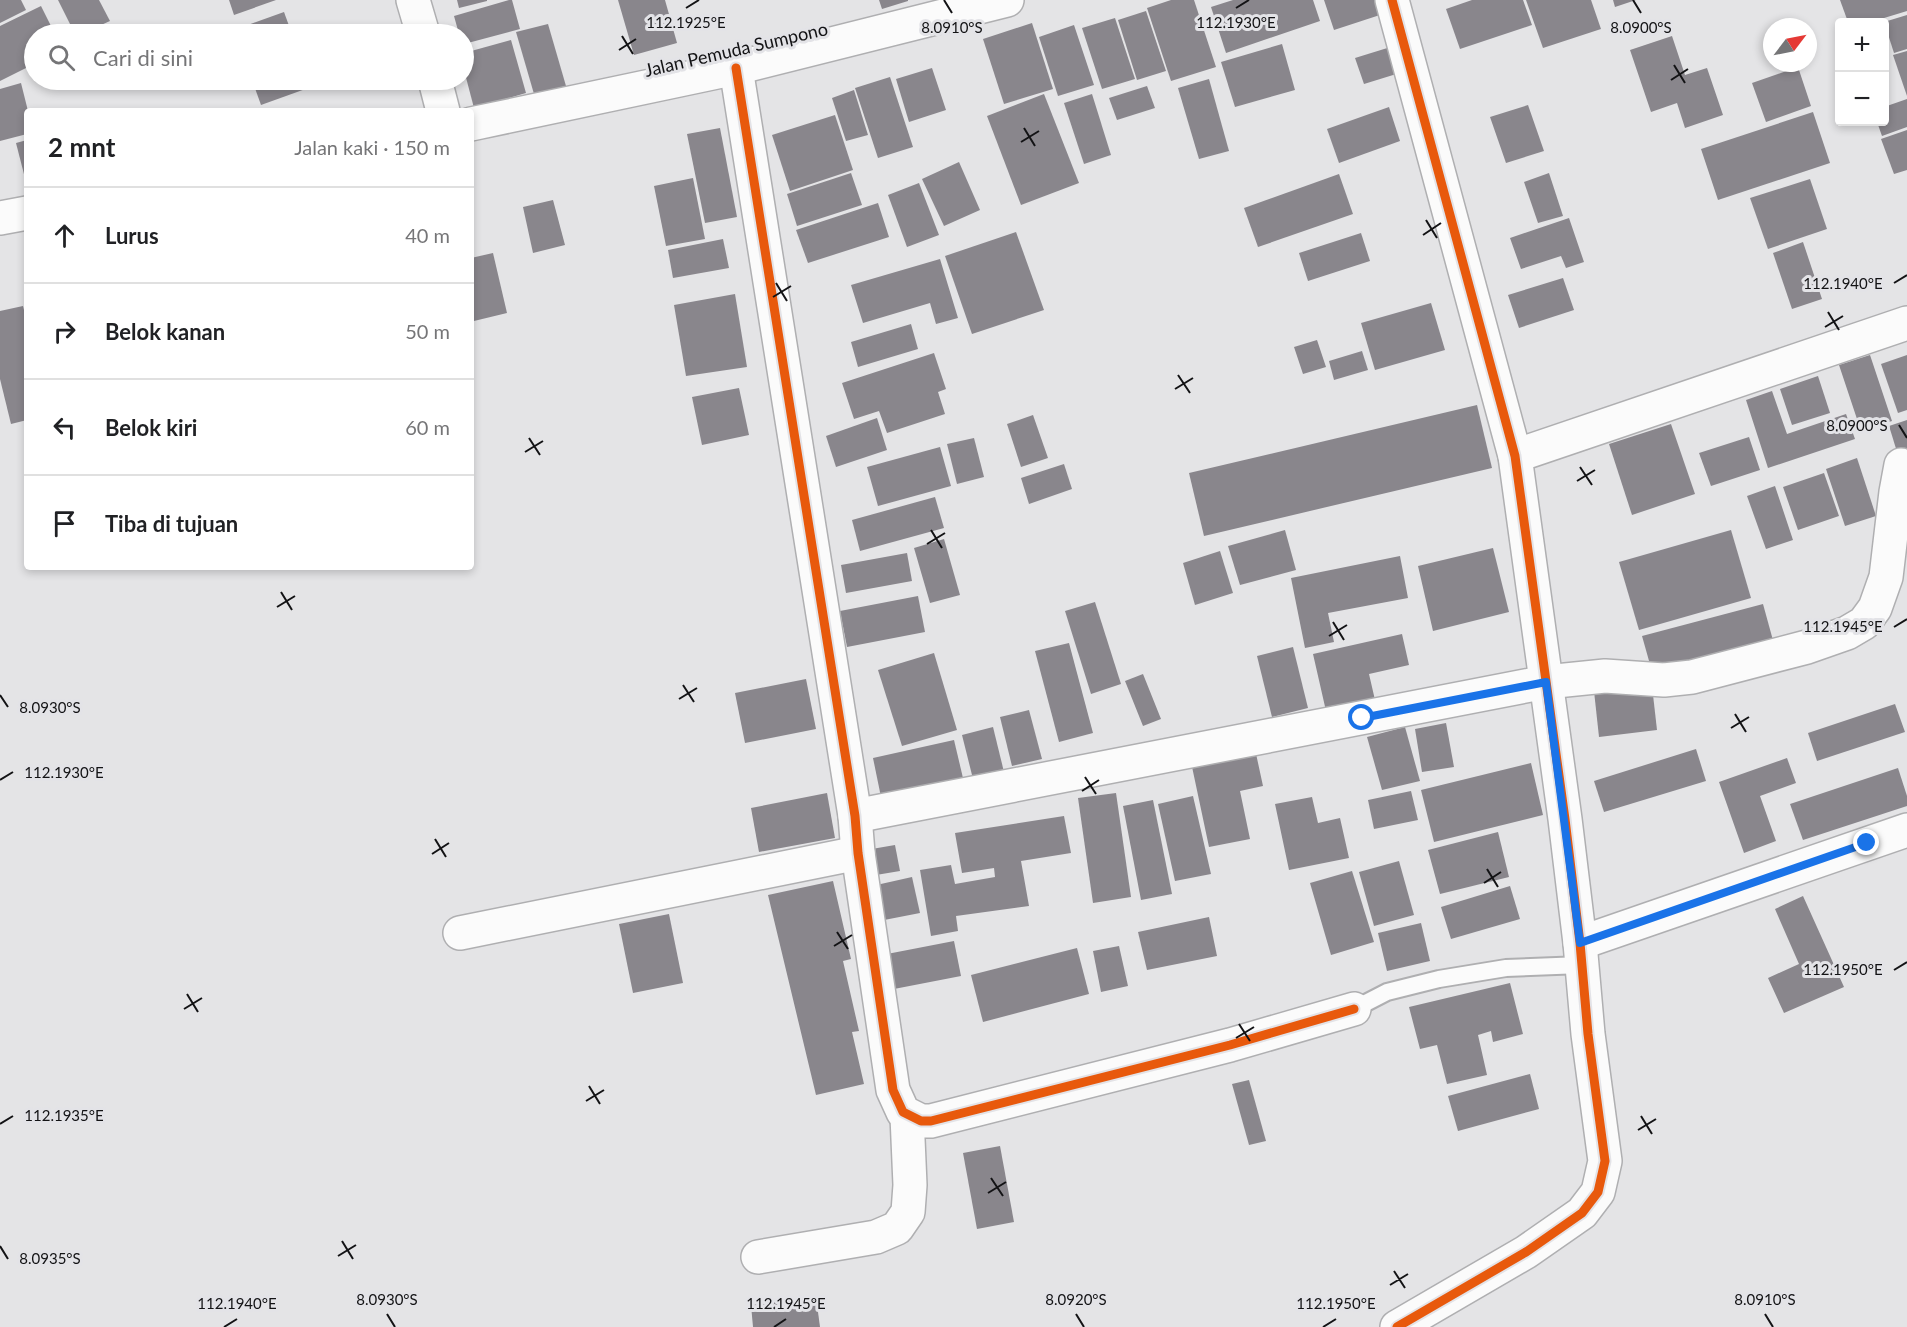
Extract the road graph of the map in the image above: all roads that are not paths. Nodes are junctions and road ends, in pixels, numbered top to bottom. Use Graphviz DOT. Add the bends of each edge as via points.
graph roads {
  1 [pos="413,0"];
  2 [pos="1392,0"];
  3 [pos="991,2"];
  4 [pos="420,24"];
  5 [pos="736,68"];
  6 [pos="438,90"];
  7 [pos="442,108"];
  8 [pos="474,123"];
  9 [pos="24,214"];
  10 [pos="0,218"];
  11 [pos="1907,322"];
  12 [pos="1515,456"];
  13 [pos="1901,465"];
  14 [pos="1546,682"];
  15 [pos="855,816"];
  16 [pos="1907,830"];
  17 [pos="858,853"];
  18 [pos="460,933"];
  19 [pos="1581,954"];
  20 [pos="1354,1009"];
  21 [pos="907,1116"];
  22 [pos="758,1257"];
  23 [pos="1397,1327"];
  1 -- 4 [label="street"];
  2 -- 12 [label="street"];
  3 -- 5 [label="street, Jalan Pemuda Sumpono"];
  5 -- 8 [label="street, Jalan Pemuda Sumpono"];
  5 -- 15 [label="street"];
  6 -- 7 [label="street"];
  9 -- 10 [label="street"];
  11 -- 12 [label="street"];
  12 -- 14 [label="street"];
  13 -- 14 [label="street" via="1886,577 1875,608 1864,623 1807,647 1692,677 1664,680 1605,676"];
  14 -- 15 [label="street"];
  14 -- 19 [label="street"];
  15 -- 17 [label="street"];
  16 -- 19 [label="street"];
  17 -- 18 [label="street"];
  17 -- 21 [label="street" via="893,1090"];
  19 -- 20 [label="lane" via="1439,979 1387,992"];
  19 -- 23 [label="street" via="1605,1161 1598,1192 1582,1213 1550,1237"];
  20 -- 21 [label="street" via="931,1122"];
  21 -- 22 [label="street" via="908,1212 897,1228 876,1237"];
}
